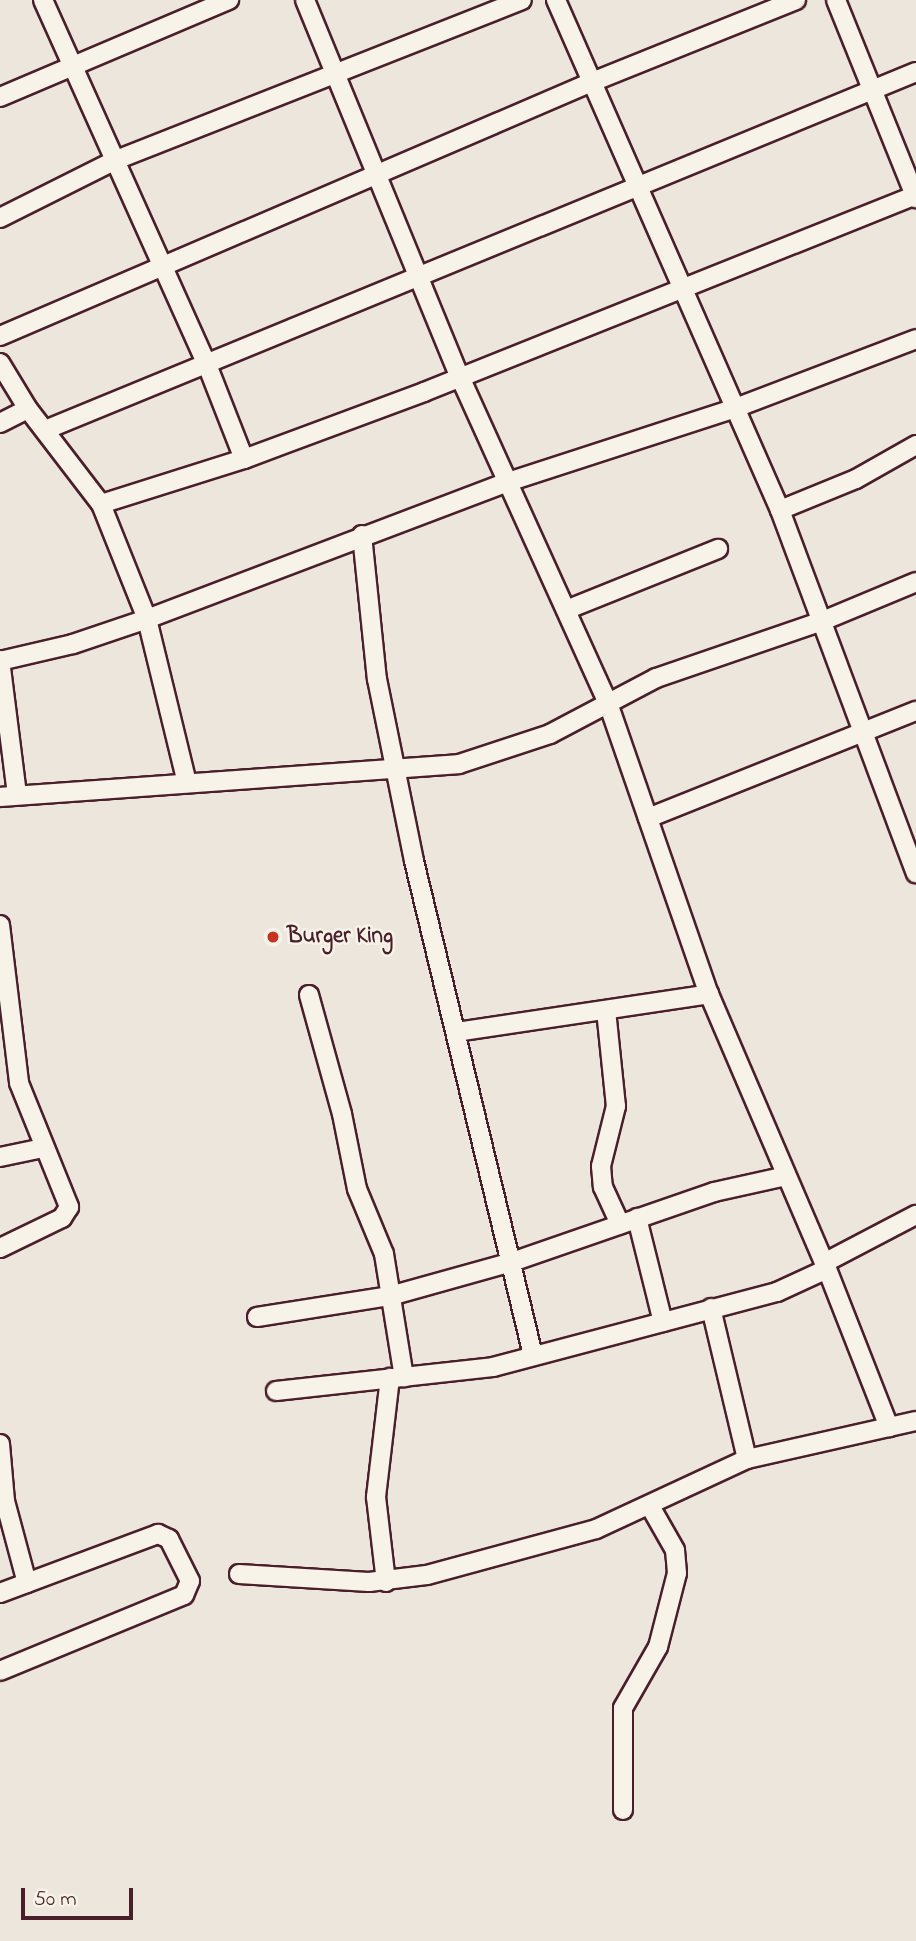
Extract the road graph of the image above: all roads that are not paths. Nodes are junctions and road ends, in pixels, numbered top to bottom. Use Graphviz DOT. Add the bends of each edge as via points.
graph roads {
  1 [pos="43,0"];
  2 [pos="229,0"];
  3 [pos="305,0"];
  4 [pos="522,0"];
  5 [pos="556,0"];
  6 [pos="796,0"];
  7 [pos="836,0"];
  8 [pos="70,65"];
  9 [pos="916,72"];
  10 [pos="337,73"];
  11 [pos="592,82"];
  12 [pos="871,89"];
  13 [pos="0,97"];
  14 [pos="116,160"];
  15 [pos="379,173"];
  16 [pos="636,185"];
  17 [pos="916,196"];
  18 [pos="0,218"];
  19 [pos="164,268"];
  20 [pos="418,278"];
  21 [pos="682,291"];
  22 [pos="0,336"];
  23 [pos="916,339"];
  24 [pos="206,362"];
  25 [pos="0,363"];
  26 [pos="460,377"];
  27 [pos="28,409"];
  28 [pos="733,410"];
  29 [pos="0,423"];
  30 [pos="45,430"];
  31 [pos="916,445"];
  32 [pos="244,459"];
  33 [pos="508,482"];
  34 [pos="102,504"];
  35 [pos="780,510"];
  36 [pos="362,535"];
  37 [pos="718,549"];
  38 [pos="916,582"];
  39 [pos="566,610"];
  40 [pos="146,619"];
  41 [pos="820,622"];
  42 [pos="0,660"];
  43 [pos="608,703"];
  44 [pos="916,711"];
  45 [pos="866,730"];
  46 [pos="396,771"];
  47 [pos="187,783"];
  48 [pos="9,795"];
  49 [pos="648,818"];
  50 [pos="916,873"];
  51 [pos="0,925"];
  52 [pos="709,994"];
  53 [pos="309,995"];
  54 [pos="606,1010"];
  55 [pos="456,1032"];
  56 [pos="43,1148"];
  57 [pos="0,1157"];
  58 [pos="786,1177"];
  59 [pos="916,1215"];
  60 [pos="628,1221"];
  61 [pos="0,1248"];
  62 [pos="512,1262"];
  63 [pos="826,1266"];
  64 [pos="390,1296"];
  65 [pos="711,1308"];
  66 [pos="257,1317"];
  67 [pos="663,1322"];
  68 [pos="533,1355"];
  69 [pos="397,1377"];
  70 [pos="276,1391"];
  71 [pos="916,1421"];
  72 [pos="889,1427"];
  73 [pos="0,1444"];
  74 [pos="747,1459"];
  75 [pos="651,1508"];
  76 [pos="239,1574"];
  77 [pos="386,1582"];
  78 [pos="27,1583"];
  79 [pos="0,1593"];
  80 [pos="0,1671"];
  81 [pos="623,1810"];
  1 -- 8 [label="street"];
  2 -- 8 [label="street"];
  3 -- 10 [label="street"];
  4 -- 10 [label="street"];
  5 -- 11 [label="street"];
  6 -- 11 [label="street"];
  7 -- 12 [label="street"];
  8 -- 13 [label="street"];
  8 -- 14 [label="street"];
  9 -- 12 [label="street"];
  10 -- 14 [label="street"];
  10 -- 15 [label="street"];
  11 -- 15 [label="street"];
  11 -- 16 [label="street"];
  12 -- 16 [label="street"];
  12 -- 17 [label="street"];
  14 -- 18 [label="street"];
  14 -- 19 [label="street"];
  15 -- 19 [label="street"];
  15 -- 20 [label="street"];
  16 -- 20 [label="street"];
  16 -- 21 [label="street"];
  17 -- 21 [label="street"];
  19 -- 22 [label="street"];
  19 -- 24 [label="street"];
  20 -- 24 [label="street"];
  20 -- 26 [label="street"];
  21 -- 26 [label="street"];
  21 -- 28 [label="street"];
  23 -- 28 [label="street"];
  24 -- 30 [label="street"];
  24 -- 32 [label="street"];
  25 -- 27 [label="street"];
  26 -- 32 [label="street"];
  26 -- 33 [label="street"];
  27 -- 29 [label="street"];
  27 -- 30 [label="street"];
  28 -- 33 [label="street"];
  28 -- 35 [label="street"];
  30 -- 34 [label="street"];
  31 -- 35 [label="street" via="856,479"];
  32 -- 34 [label="street"];
  33 -- 36 [label="street"];
  33 -- 39 [label="street"];
  34 -- 40 [label="street"];
  35 -- 41 [label="street"];
  36 -- 40 [label="street"];
  36 -- 46 [label="street" via="372,646"];
  37 -- 39 [label="street"];
  38 -- 41 [label="street"];
  39 -- 43 [label="street"];
  40 -- 42 [label="street" via="73,645"];
  40 -- 47 [label="street"];
  41 -- 43 [label="street" via="656,678"];
  41 -- 45 [label="street"];
  42 -- 48 [label="street"];
  43 -- 46 [label="street" via="514,749 459,764"];
  43 -- 49 [label="street"];
  44 -- 45 [label="street"];
  45 -- 49 [label="street"];
  45 -- 50 [label="street"];
  46 -- 47 [label="street"];
  46 -- 55 [label="street" via="441,987"];
  47 -- 48 [label="street"];
  49 -- 52 [label="street"];
  51 -- 56 [label="street" via="19,1083"];
  52 -- 54 [label="street"];
  52 -- 58 [label="street"];
  53 -- 64 [label="street" via="357,1189 384,1254"];
  54 -- 55 [label="street"];
  54 -- 60 [label="street" via="617,1105 601,1166 603,1187"];
  55 -- 62 [label="street"];
  56 -- 57 [label="street"];
  56 -- 61 [label="street" via="68,1202 68,1212"];
  58 -- 60 [label="street" via="714,1192"];
  58 -- 63 [label="street"];
  59 -- 63 [label="street"];
  60 -- 62 [label="street"];
  60 -- 67 [label="street"];
  62 -- 64 [label="street"];
  62 -- 68 [label="street"];
  63 -- 65 [label="street" via="777,1292"];
  63 -- 72 [label="street"];
  64 -- 66 [label="street"];
  64 -- 69 [label="street"];
  65 -- 67 [label="street"];
  65 -- 74 [label="street"];
  67 -- 68 [label="street"];
  68 -- 69 [label="street" via="493,1367"];
  69 -- 70 [label="street"];
  69 -- 77 [label="street" via="376,1497"];
  71 -- 72 [label="street"];
  72 -- 74 [label="street"];
  73 -- 78 [label="street" via="5,1501"];
  74 -- 75 [label="street"];
  75 -- 77 [label="street" via="596,1529 426,1576"];
  75 -- 81 [label="street" via="675,1550 677,1573 658,1647 623,1708"];
  76 -- 77 [label="street"];
  78 -- 79 [label="street"];
  78 -- 80 [label="street" via="158,1534 169,1539 190,1581 184,1595"];
}
